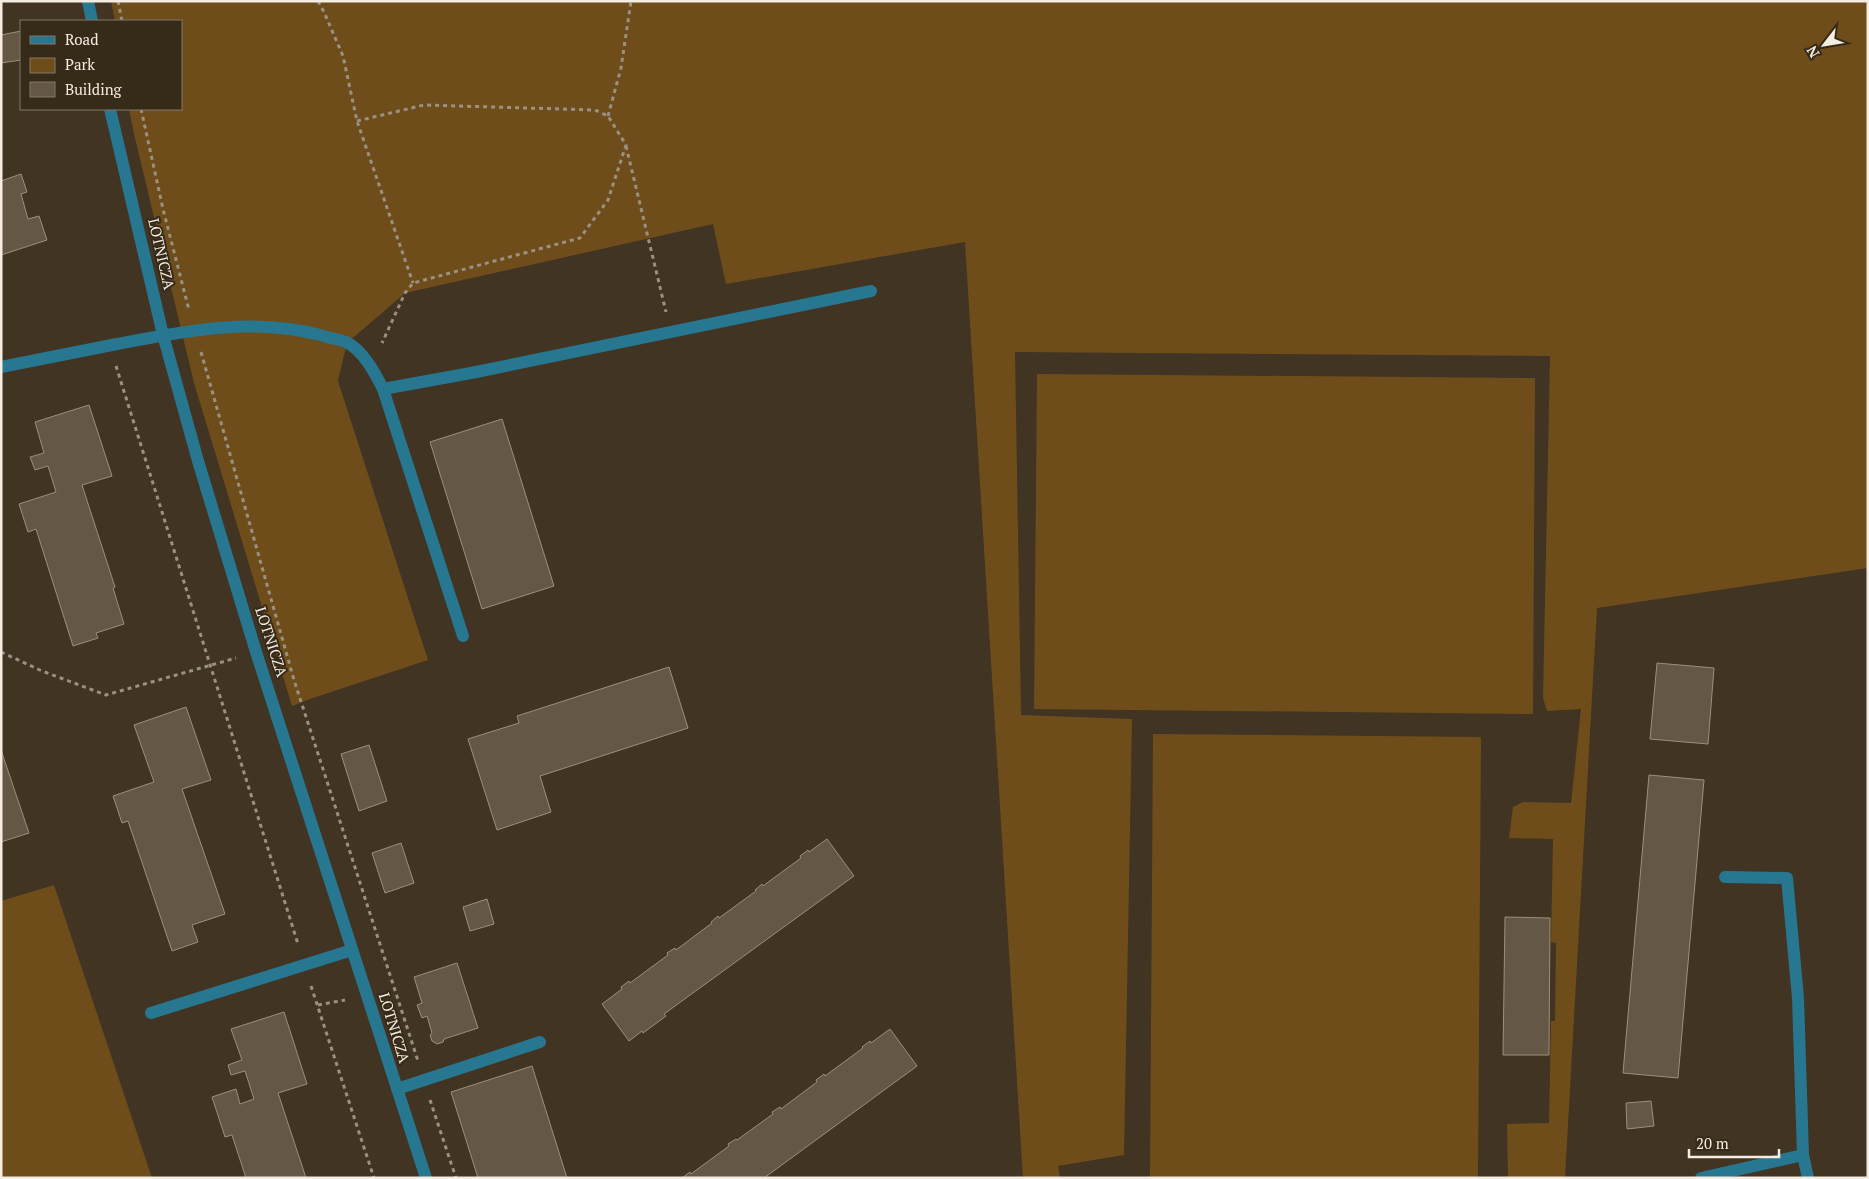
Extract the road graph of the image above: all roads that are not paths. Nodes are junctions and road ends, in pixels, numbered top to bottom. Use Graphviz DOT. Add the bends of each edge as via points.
graph roads {
  1 [pos="88,1"];
  2 [pos="92,20"];
  3 [pos="110,110"];
  4 [pos="871,292"];
  5 [pos="163,335"];
  6 [pos="1,367"];
  7 [pos="383,389"];
  8 [pos="463,636"];
  9 [pos="1725,877"];
  10 [pos="352,950"];
  11 [pos="150,1013"];
  12 [pos="540,1042"];
  13 [pos="396,1089"];
  14 [pos="1803,1155"];
  15 [pos="426,1178"];
  16 [pos="1701,1178"];
  17 [pos="1808,1178"];
  1 -- 2 [label="street"];
  3 -- 5 [label="street, LOTNICZA"];
  4 -- 7 [label="street"];
  5 -- 6 [label="street"];
  5 -- 7 [label="street" via="226,326 304,331 347,342 359,353"];
  5 -- 10 [label="street, LOTNICZA" via="256,652"];
  7 -- 8 [label="street"];
  9 -- 14 [label="street" via="1787,878 1798,998"];
  10 -- 11 [label="street"];
  10 -- 13 [label="street, LOTNICZA"];
  12 -- 13 [label="street"];
  13 -- 15 [label="street, LOTNICZA"];
  14 -- 16 [label="street"];
  14 -- 17 [label="street"];
}
